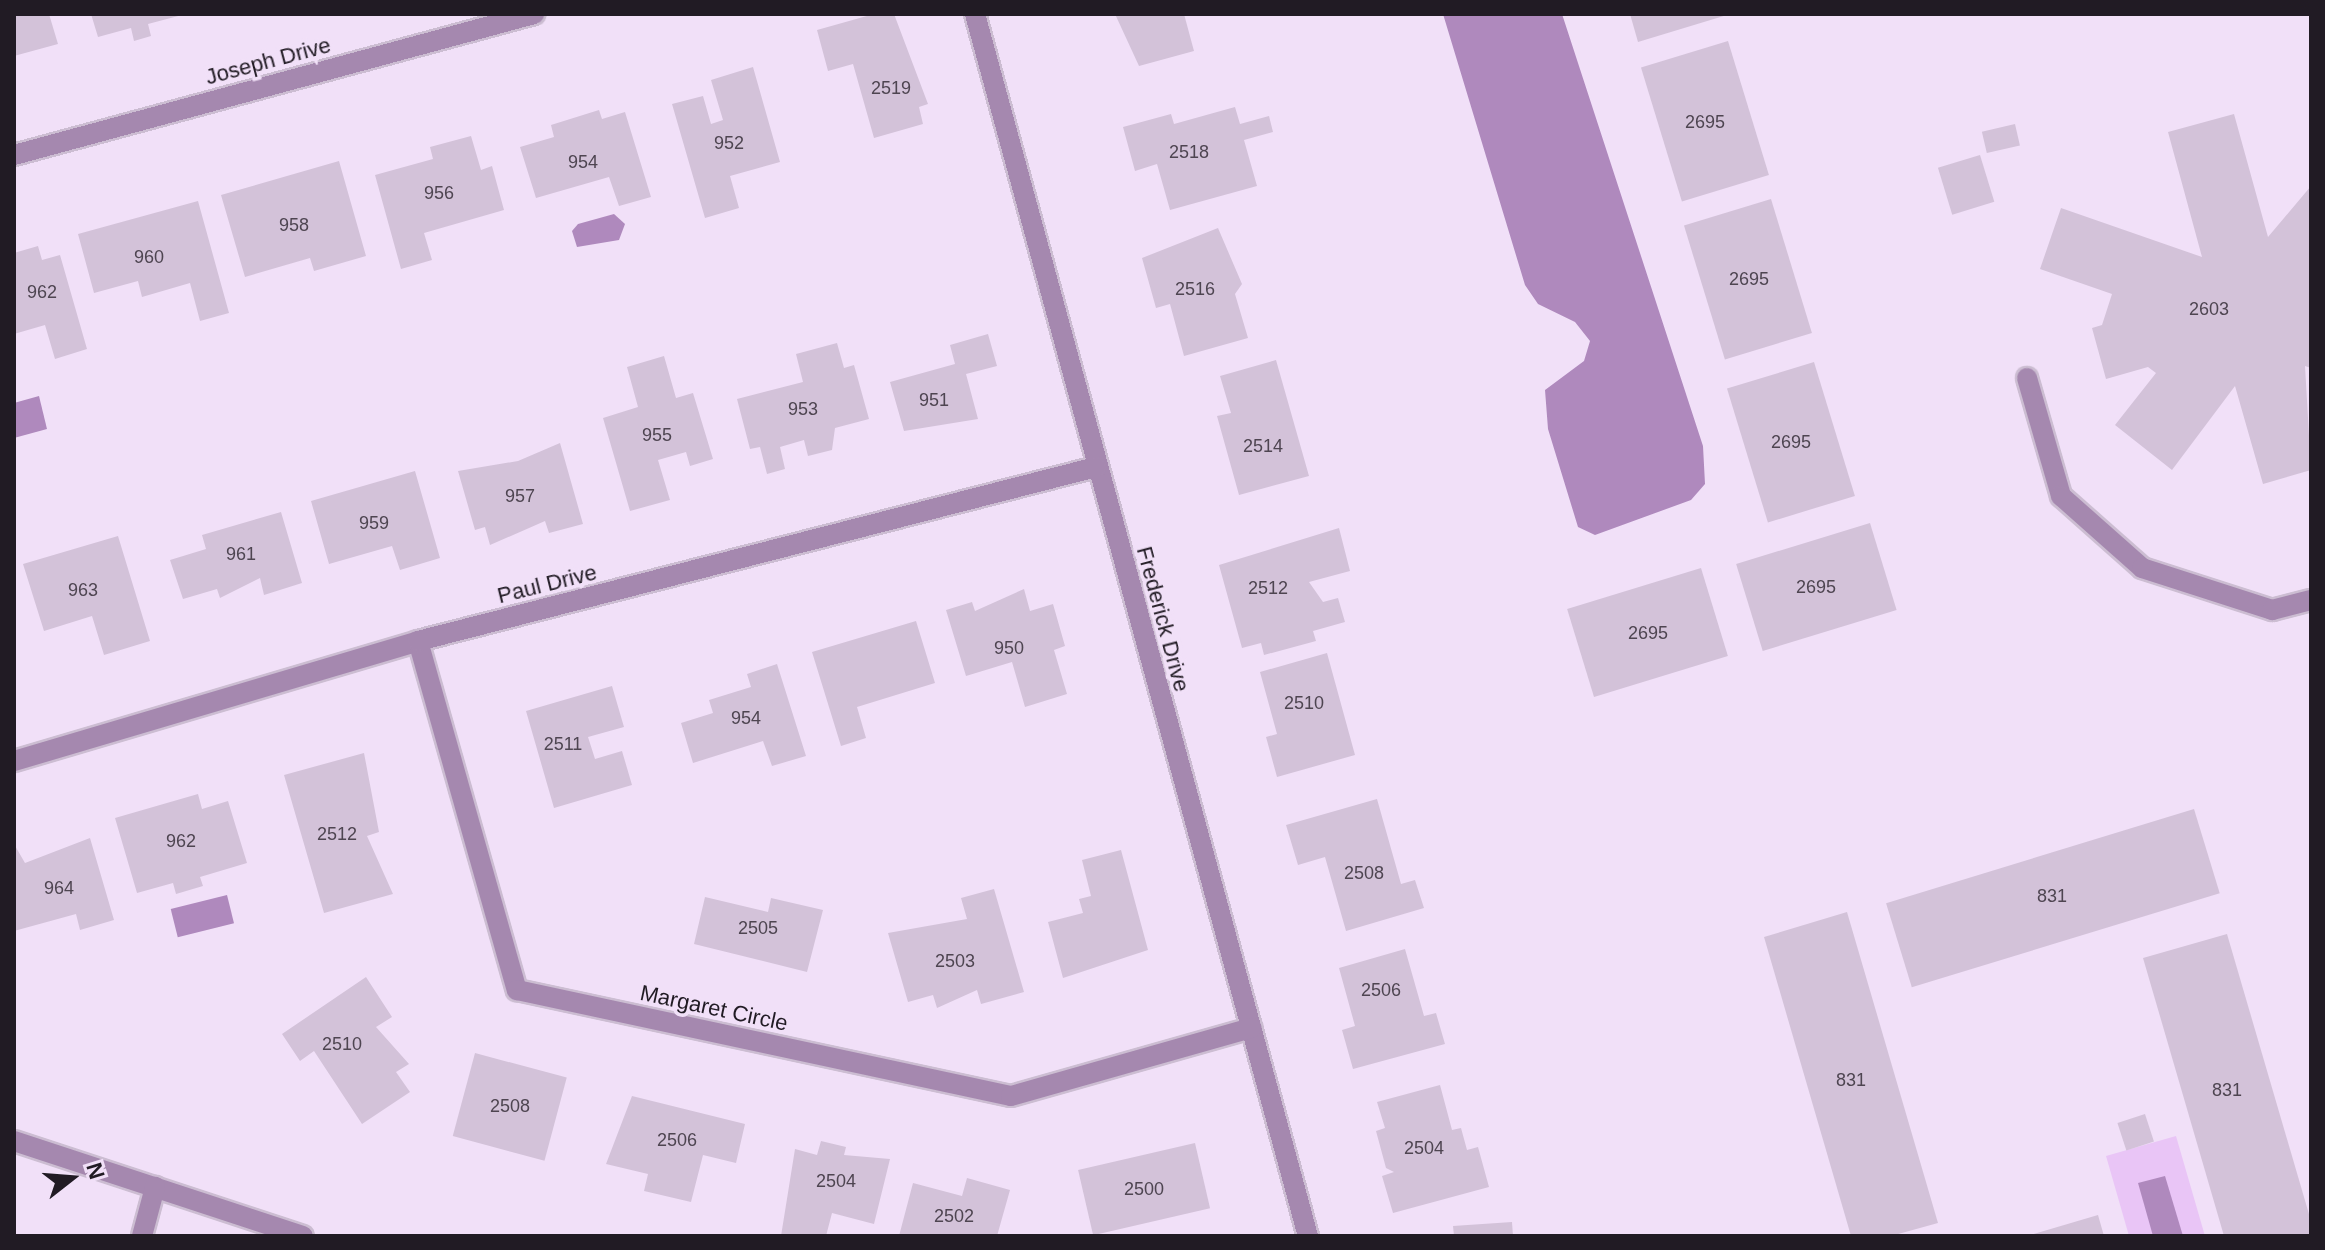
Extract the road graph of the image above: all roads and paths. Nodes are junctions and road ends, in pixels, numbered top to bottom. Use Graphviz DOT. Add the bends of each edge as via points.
graph roads {
  1 [pos="534,14"];
  2 [pos="975,14"];
  3 [pos="14,155"];
  4 [pos="2027,378"];
  5 [pos="1096,467"];
  6 [pos="2311,600"];
  7 [pos="418,641"];
  8 [pos="14,761"];
  9 [pos="1252,1028"];
  10 [pos="14,1141"];
  11 [pos="155,1187"];
  12 [pos="142,1236"];
  13 [pos="303,1236"];
  14 [pos="1308,1236"];
  1 -- 3 [label="street, Joseph Drive"];
  2 -- 5 [label="street, Frederick Drive"];
  4 -- 6 [label="street" via="2061,496 2142,568 2272,610"];
  5 -- 7 [label="street, Paul Drive"];
  5 -- 9 [label="street, Frederick Drive"];
  7 -- 8 [label="street, Paul Drive"];
  7 -- 9 [label="street, Margaret Circle" via="517,990 1011,1096"];
  9 -- 14 [label="street, Frederick Drive"];
  10 -- 11 [label="street"];
  11 -- 12 [label="street"];
  11 -- 13 [label="street"];
}
